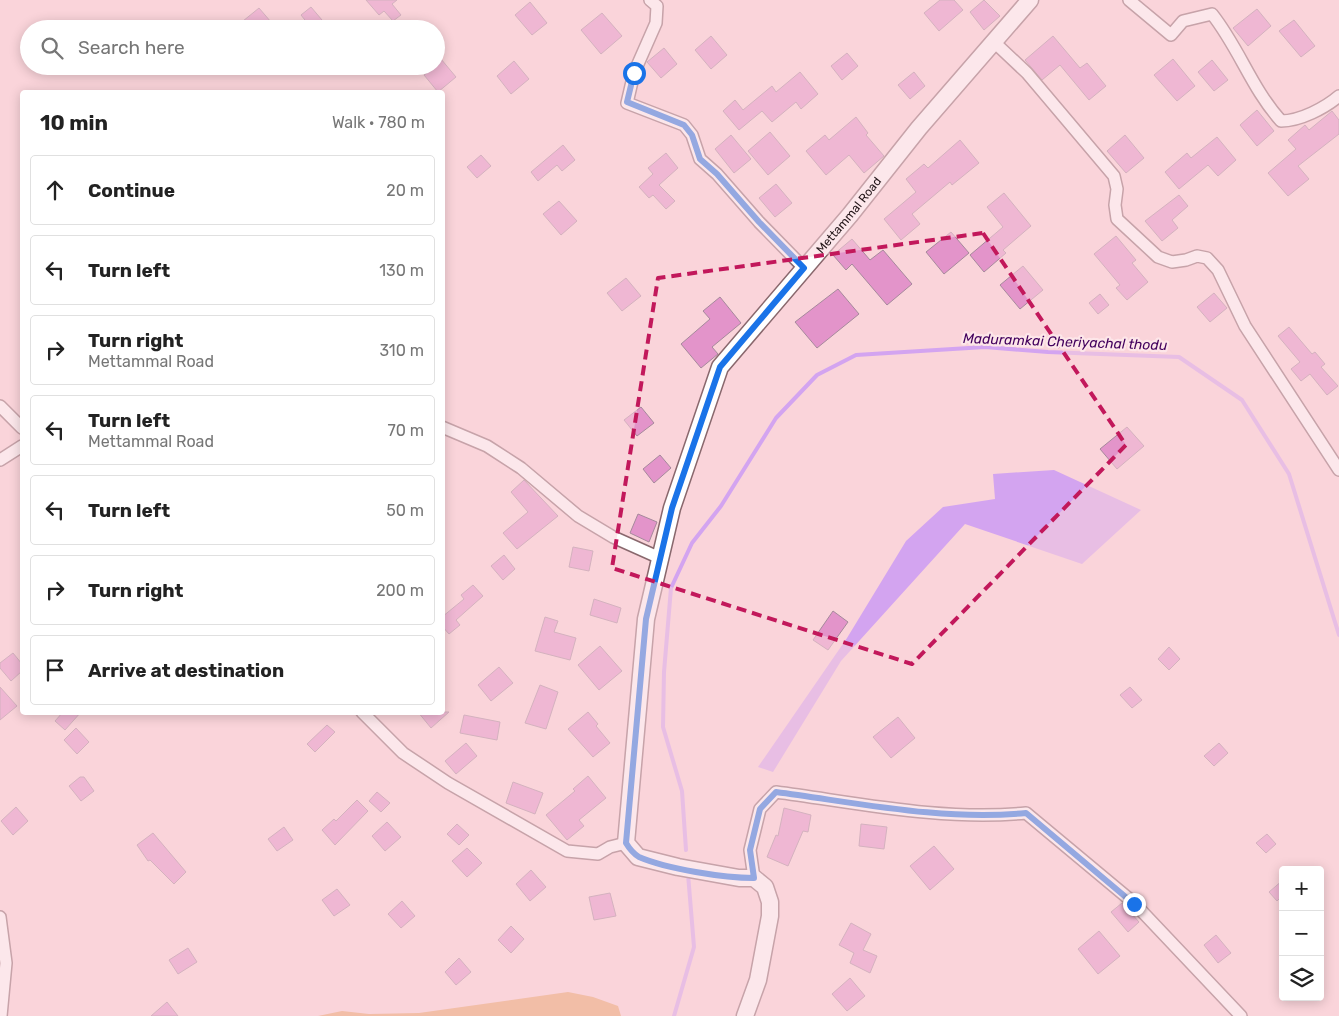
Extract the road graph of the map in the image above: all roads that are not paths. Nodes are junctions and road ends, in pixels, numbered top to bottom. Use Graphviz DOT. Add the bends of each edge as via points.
graph roads {
  1 [pos="650,0"];
  2 [pos="1030,0"];
  3 [pos="1129,0"];
  4 [pos="993,41"];
  5 [pos="1339,96"];
  6 [pos="804,268"];
  7 [pos="0,406"];
  8 [pos="20,426"];
  9 [pos="445,428"];
  10 [pos="20,447"];
  11 [pos="0,460"];
  12 [pos="1339,470"];
  13 [pos="660,558"];
  14 [pos="365,715"];
  15 [pos="626,843"];
  16 [pos="754,878"];
  17 [pos="0,917"];
  18 [pos="1,1016"];
  19 [pos="745,1016"];
  20 [pos="1241,1016"];
  1 -- 6 [label="street" via="657,6 656,23 634,73 627,102 684,125 692,135 700,159"];
  2 -- 4 [label="main road, Mettammal Road"];
  3 -- 5 [label="street" via="1170,35 1183,21 1212,14 1266,104 1281,122 1306,115"];
  4 -- 6 [label="main road, Mettammal Road"];
  4 -- 12 [label="street" via="1027,73 1114,176 1117,219 1158,257 1172,262 1197,256 1207,258 1218,270 1251,335"];
  6 -- 13 [label="main road, Mettammal Road" via="720,367 672,508"];
  7 -- 8 [label="street"];
  9 -- 13 [label="street" via="487,446 521,468 578,516"];
  10 -- 11 [label="street"];
  13 -- 15 [label="main road, Mettammal Road" via="646,619"];
  14 -- 15 [label="street" via="403,753 448,783 567,851 598,854"];
  15 -- 16 [label="main road" via="638,856 678,867"];
  16 -- 19 [label="main road" via="765,887 770,916 758,980"];
  16 -- 20 [label="street" via="750,850 760,809 776,792 910,811 985,817 1026,813 1134,904"];
  17 -- 18 [label="street" via="6,963"];
}
